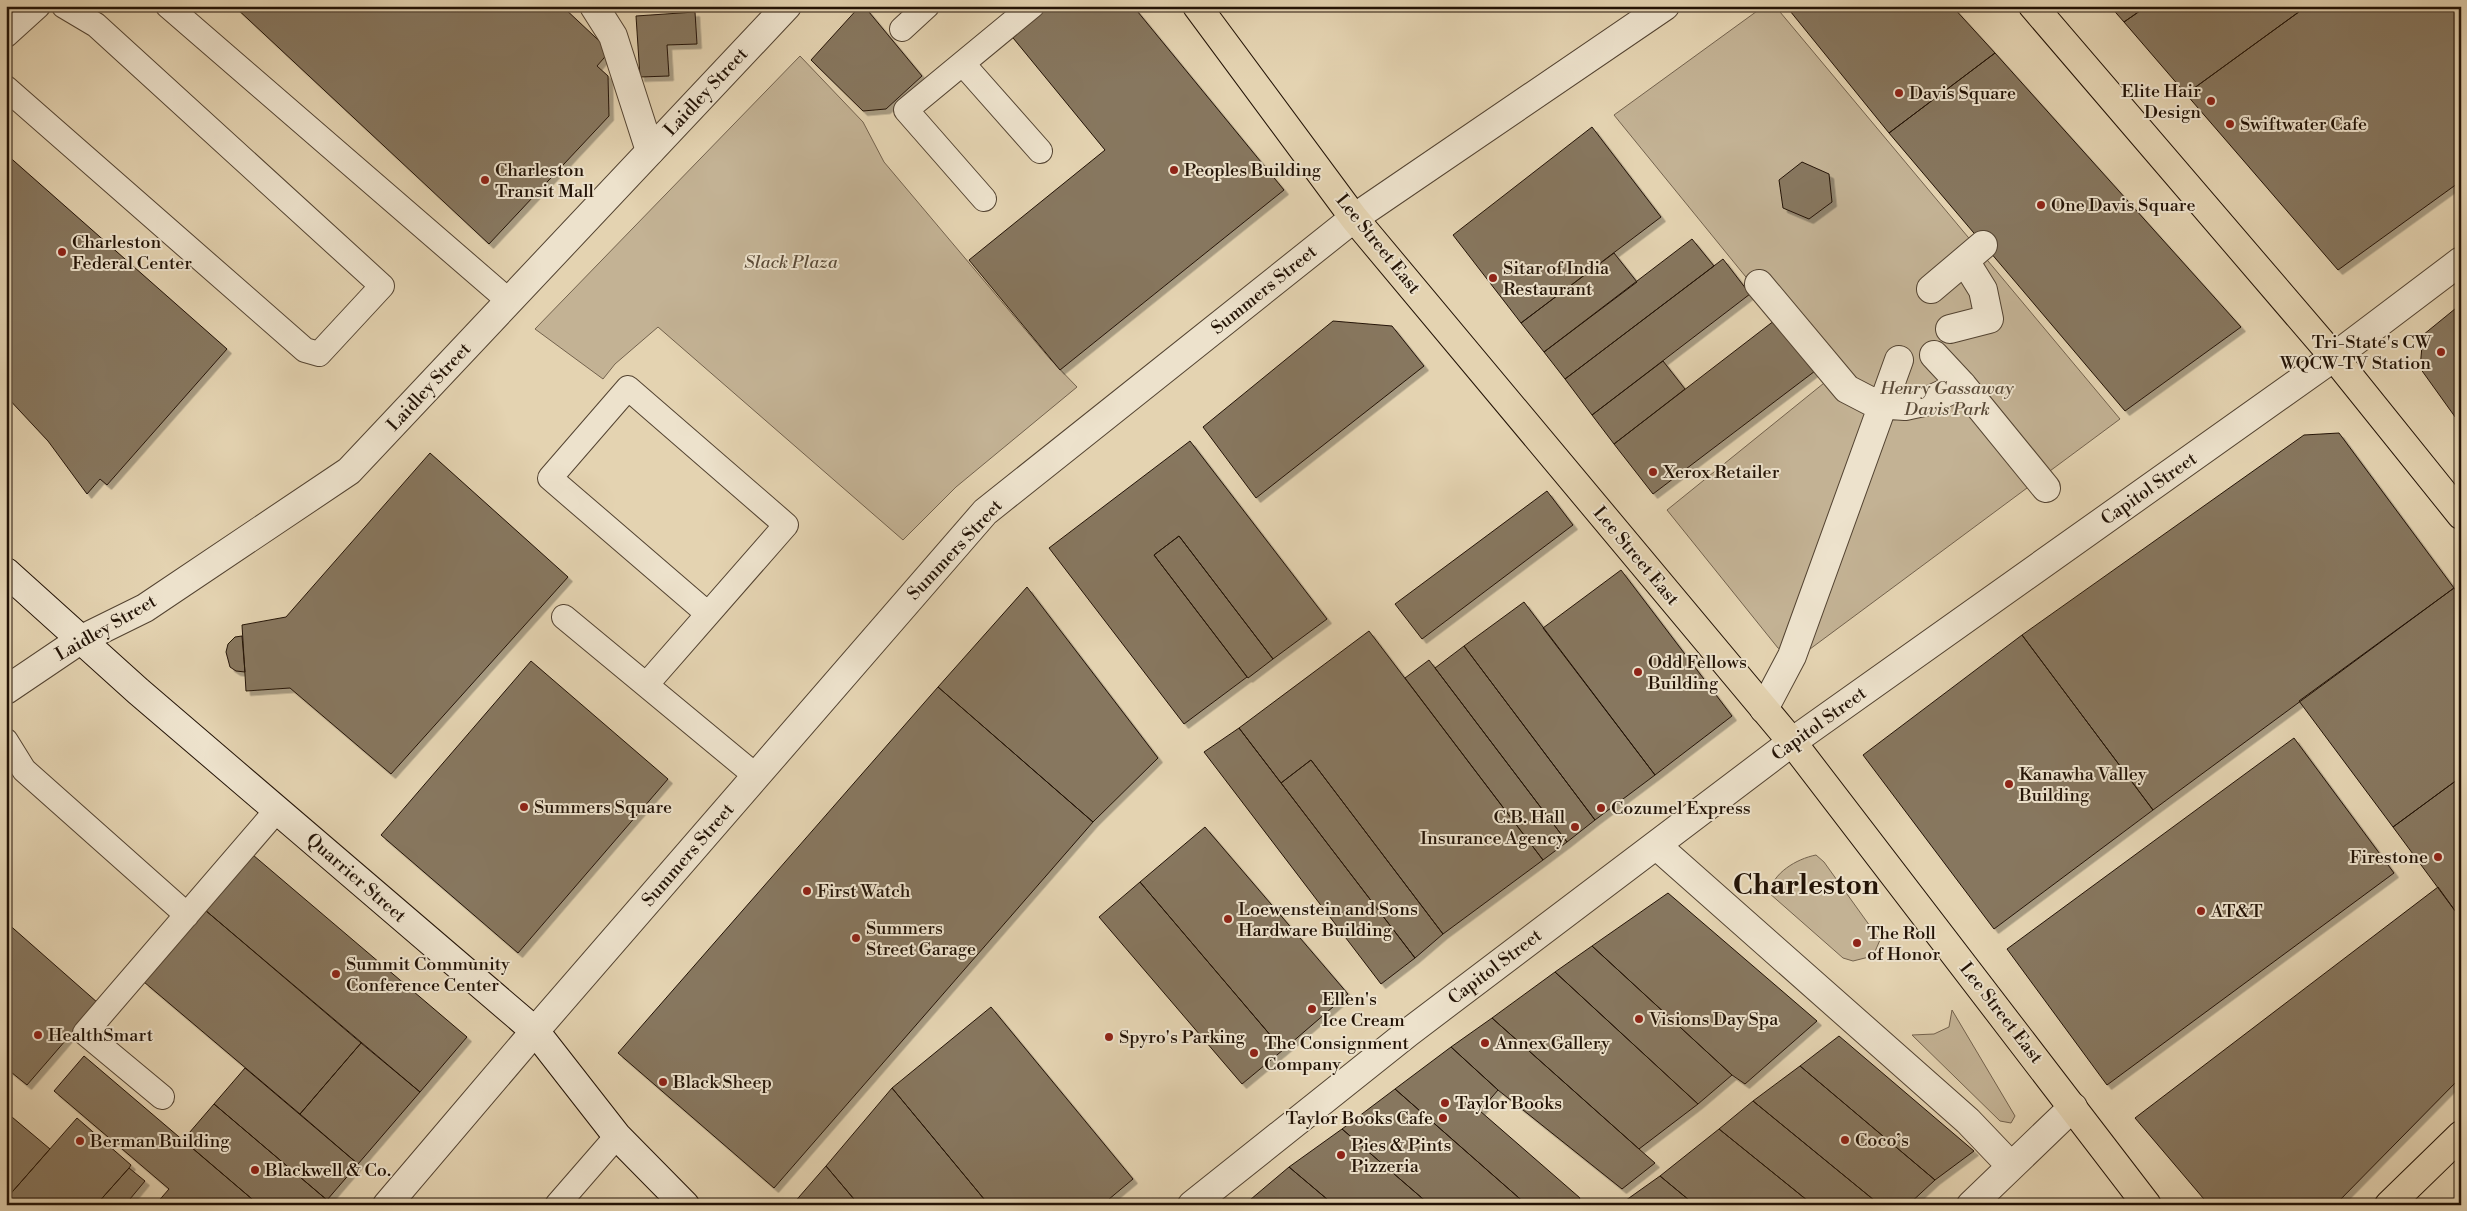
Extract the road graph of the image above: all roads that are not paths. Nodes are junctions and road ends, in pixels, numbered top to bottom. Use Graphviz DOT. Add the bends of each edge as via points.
graph roads {
  1 [pos="38,6"];
  2 [pos="64,6"];
  3 [pos="168,6"];
  4 [pos="594,6"];
  5 [pos="787,6"];
  6 [pos="927,6"];
  7 [pos="1032,6"];
  8 [pos="1197,6"];
  9 [pos="1665,6"];
  10 [pos="2033,6"];
  11 [pos="902,29"];
  12 [pos="6,35"];
  13 [pos="963,64"];
  14 [pos="6,88"];
  15 [pos="650,151"];
  16 [pos="1040,151"];
  17 [pos="984,198"];
  18 [pos="1354,218"];
  19 [pos="2461,261"];
  20 [pos="1759,284"];
  21 [pos="1931,289"];
  22 [pos="509,302"];
  23 [pos="1950,329"];
  24 [pos="1934,355"];
  25 [pos="2334,358"];
  26 [pos="1899,360"];
  27 [pos="1962,385"];
  28 [pos="1882,404"];
  29 [pos="2046,488"];
  30 [pos="2461,515"];
  31 [pos="6,572"];
  32 [pos="708,614"];
  33 [pos="564,617"];
  34 [pos="80,640"];
  35 [pos="646,685"];
  36 [pos="6,690"];
  37 [pos="1764,708"];
  38 [pos="6,741"];
  39 [pos="1792,742"];
  40 [pos="756,776"];
  41 [pos="277,810"];
  42 [pos="1656,845"];
  43 [pos="187,915"];
  44 [pos="534,1031"];
  45 [pos="162,1097"];
  46 [pos="2073,1107"];
  47 [pos="2461,1135"];
  48 [pos="617,1136"];
  49 [pos="2011,1166"];
  50 [pos="387,1205"];
  51 [pos="557,1205"];
  52 [pos="685,1205"];
  53 [pos="1192,1205"];
  54 [pos="1971,1205"];
  55 [pos="2147,1205"];
  56 [pos="2389,1205"];
  1 -- 12 [label="lane"];
  2 -- 14 [label="lane" via="96,25 382,286 319,354 305,350"];
  3 -- 22 [label="lane"];
  4 -- 15 [label="street" via="613,36"];
  5 -- 15 [label="street, Laidley Street"];
  6 -- 11 [label="lane"];
  7 -- 13 [label="lane"];
  8 -- 18 [label="main road, Lee Street East"];
  9 -- 18 [label="street, Summers Street"];
  10 -- 25 [label="main road"];
  13 -- 16 [label="lane"];
  13 -- 17 [label="lane" via="906,110"];
  15 -- 22 [label="street, Laidley Street"];
  18 -- 37 [label="main road, Lee Street East"];
  18 -- 40 [label="street, Summers Street" via="985,512"];
  19 -- 25 [label="street, Capitol Street"];
  20 -- 28 [label="street" via="1847,389"];
  21 -- 23 [label="street" via="1974,253 1989,319"];
  22 -- 34 [label="street, Laidley Street" via="349,471 145,608"];
  24 -- 27 [label="street"];
  25 -- 30 [label="main road"];
  25 -- 39 [label="street, Capitol Street"];
  26 -- 28 [label="street"];
  27 -- 28 [label="street" via="1928,401 1905,406"];
  27 -- 29 [label="street"];
  28 -- 37 [label="street" via="1792,656"];
  31 -- 34 [label="street, Quarrier Street"];
  32 -- 32 [label="lane" via="786,525 628,388 550,478"];
  32 -- 35 [label="lane"];
  33 -- 35 [label="lane"];
  34 -- 36 [label="street, Laidley Street"];
  34 -- 41 [label="street, Quarrier Street"];
  35 -- 40 [label="lane"];
  37 -- 39 [label="main road, Lee Street East"];
  38 -- 43 [label="lane" via="24,770"];
  39 -- 42 [label="street, Capitol Street"];
  39 -- 46 [label="main road, Lee Street East"];
  40 -- 44 [label="street, Summers Street"];
  41 -- 43 [label="lane"];
  41 -- 44 [label="street, Quarrier Street"];
  42 -- 49 [label="street" via="1968,1121"];
  42 -- 53 [label="street, Capitol Street" via="1409,1032"];
  43 -- 45 [label="lane" via="85,1033"];
  44 -- 48 [label="street, Quarrier Street"];
  44 -- 50 [label="street, Summers Street"];
  46 -- 49 [label="street"];
  46 -- 55 [label="main road, Lee Street East"];
  47 -- 56 [label="main road"];
  48 -- 51 [label="lane"];
  48 -- 52 [label="street, Quarrier Street"];
  49 -- 54 [label="street"];
}
